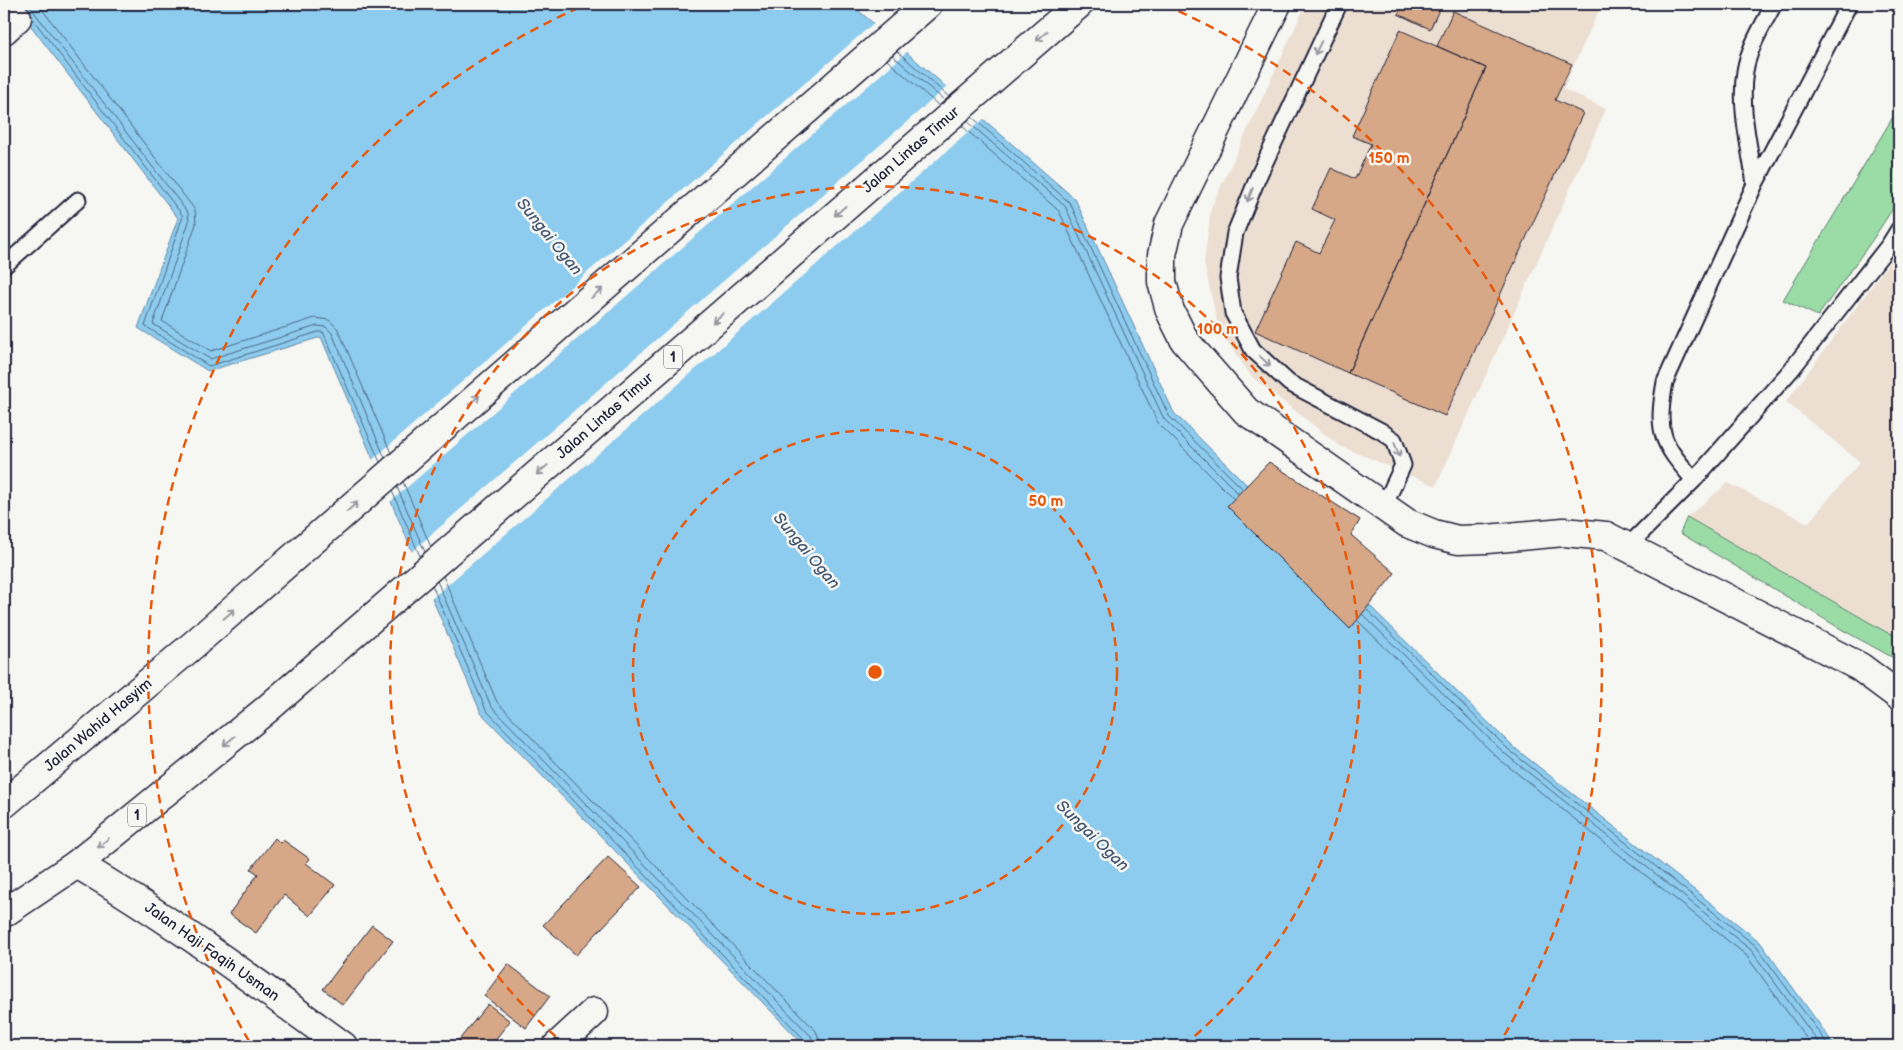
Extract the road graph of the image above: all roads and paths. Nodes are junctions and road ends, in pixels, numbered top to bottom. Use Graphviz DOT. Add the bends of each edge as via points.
graph roads {
  1 [pos="928,4"];
  2 [pos="1079,4"];
  3 [pos="1277,4"];
  4 [pos="1339,4"];
  5 [pos="1774,4"];
  6 [pos="1849,4"];
  7 [pos="1755,184"];
  8 [pos="78,200"];
  9 [pos="1899,229"];
  10 [pos="4,266"];
  11 [pos="1694,480"];
  12 [pos="1383,508"];
  13 [pos="1628,546"];
  14 [pos="1899,696"];
  15 [pos="4,804"];
  16 [pos="77,864"];
  17 [pos="4,913"];
  18 [pos="594,1012"];
  19 [pos="342,1046"];
  20 [pos="557,1046"];
  15 -- 1 [label="main road, Jalan Wahid Hasyim, one-way" via="192,646"];
  2 -- 16 [label="main road, Jalan Lintas Timur / 1, one-way" via="266,710"];
  3 -- 12 [label="main road" via="1169,224 1162,256 1162,282 1170,311 1185,341 1246,410"];
  4 -- 12 [label="lane, one-way" via="1241,217 1235,233 1228,278 1233,313 1253,350 1289,383 1394,440 1403,465"];
  5 -- 7 [label="lane" via="1751,49 1745,72 1744,111"];
  6 -- 7 [label="lane"];
  7 -- 11 [label="lane" via="1665,382 1660,408 1663,437 1672,455"];
  8 -- 10 [label="lane"];
  9 -- 11 [label="lane" via="1791,370"];
  11 -- 13 [label="lane"];
  12 -- 13 [label="main road" via="1434,534 1458,540 1564,532 1606,536"];
  13 -- 14 [label="main road" via="1860,667"];
  16 -- 17 [label="main road, 1"];
  16 -- 19 [label="main road, Jalan Haji Faqih Usman" via="147,906 223,958"];
  18 -- 20 [label="main road"];
}
